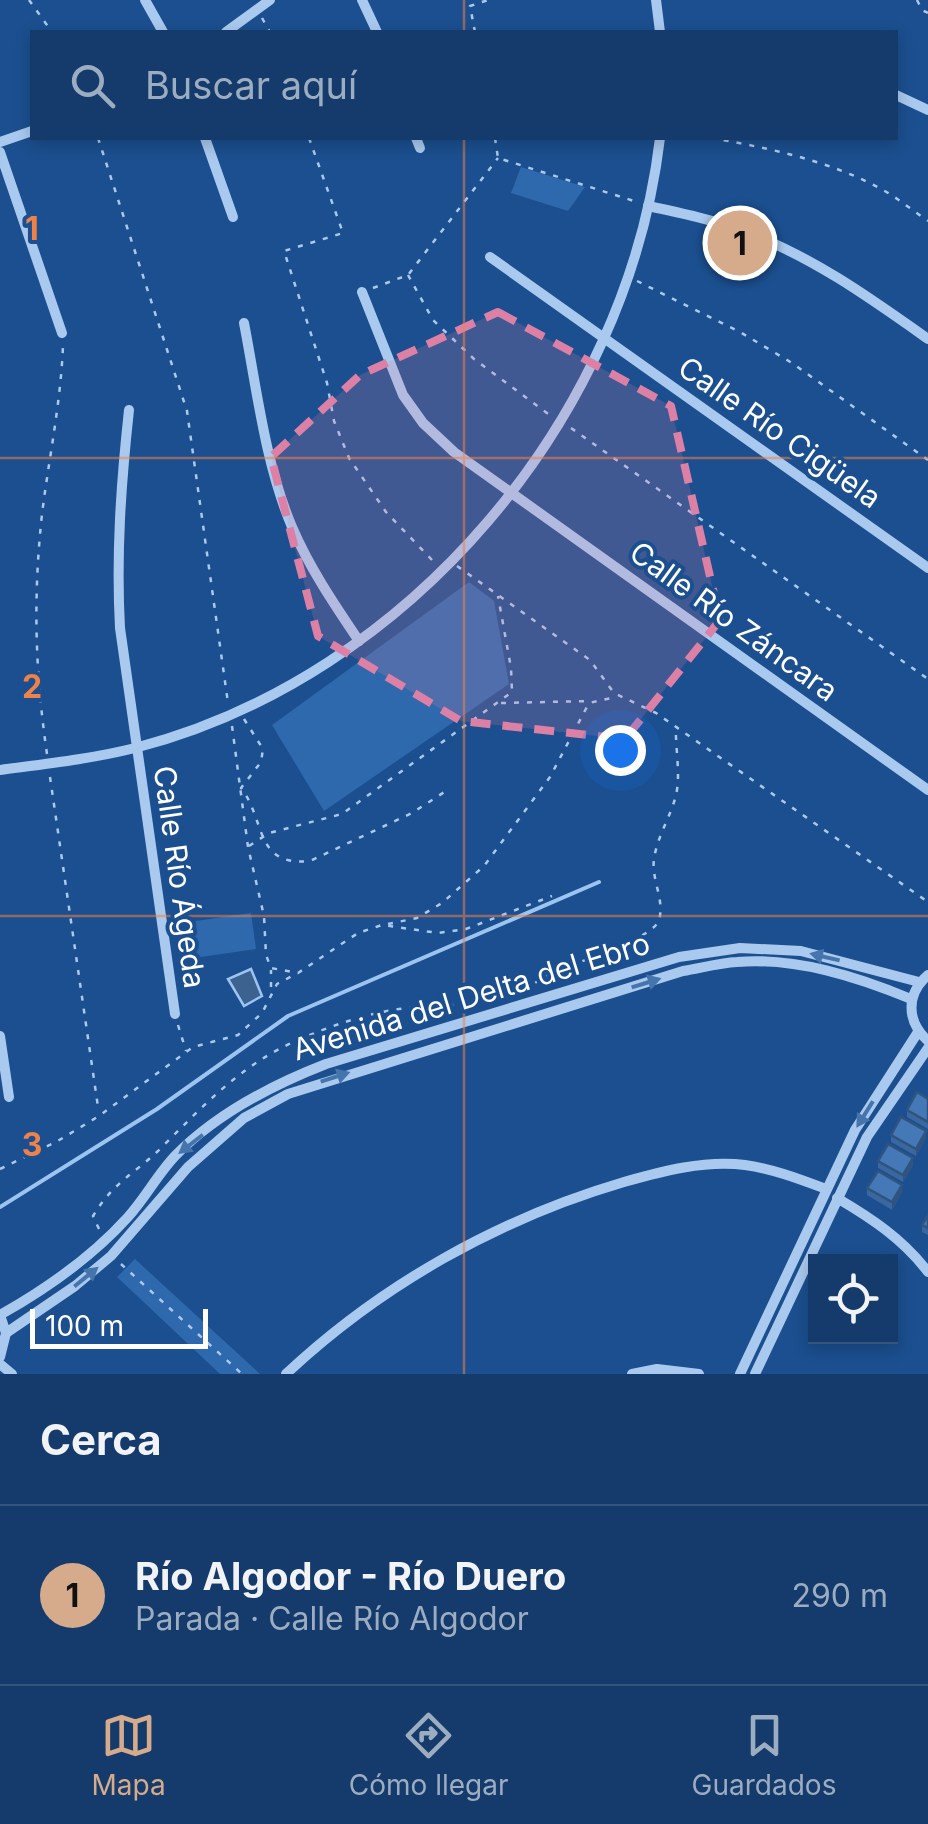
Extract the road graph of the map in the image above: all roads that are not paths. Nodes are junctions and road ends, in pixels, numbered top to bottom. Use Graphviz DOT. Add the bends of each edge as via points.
graph roads {
  1 [pos="145,0"];
  2 [pos="270,0"];
  3 [pos="362,0"];
  4 [pos="656,0"];
  5 [pos="162,30"];
  6 [pos="229,30"];
  7 [pos="376,30"];
  8 [pos="660,30"];
  9 [pos="898,95"];
  10 [pos="928,110"];
  11 [pos="30,132"];
  12 [pos="206,140"];
  13 [pos="660,140"];
  14 [pos="0,142"];
  15 [pos="0,152"];
  16 [pos="648,206"];
  17 [pos="233,217"];
  18 [pos="490,257"];
  19 [pos="362,292"];
  20 [pos="244,322"];
  21 [pos="62,333"];
  22 [pos="603,337"];
  23 [pos="928,339"];
  24 [pos="129,410"];
  25 [pos="512,493"];
  26 [pos="928,568"];
  27 [pos="359,640"];
  28 [pos="137,747"];
  29 [pos="0,770"];
  30 [pos="928,790"];
  31 [pos="924,978"];
  32 [pos="911,1000"];
  33 [pos="175,1014"];
  34 [pos="918,1032"];
  35 [pos="0,1036"];
  36 [pos="928,1044"];
  37 [pos="9,1097"];
  38 [pos="826,1189"];
  39 [pos="837,1198"];
  40 [pos="928,1272"];
  41 [pos="0,1315"];
  42 [pos="6,1332"];
  43 [pos="0,1360"];
  44 [pos="12,1374"];
  45 [pos="286,1374"];
  46 [pos="632,1374"];
  47 [pos="699,1374"];
  48 [pos="740,1374"];
  49 [pos="755,1374"];
  1 -- 5 [label="street"];
  2 -- 6 [label="street"];
  3 -- 7 [label="street"];
  4 -- 8 [label="street"];
  9 -- 10 [label="street"];
  11 -- 14 [label="street"];
  12 -- 17 [label="street"];
  13 -- 16 [label="street"];
  15 -- 21 [label="street"];
  16 -- 22 [label="street"];
  16 -- 23 [label="street" via="709,219 785,248"];
  18 -- 22 [label="street, Calle Río Cigüela"];
  19 -- 25 [label="street, Calle Río Záncara" via="403,395 454,452"];
  20 -- 27 [label="street" via="269,453 292,526"];
  22 -- 25 [label="street" via="561,422"];
  22 -- 26 [label="street, Calle Río Cigüela"];
  24 -- 28 [label="street, Calle Río Ágeda" via="116,566"];
  25 -- 27 [label="street" via="442,572"];
  25 -- 30 [label="street, Calle Río Záncara"];
  27 -- 28 [label="street" via="234,712"];
  28 -- 29 [label="street"];
  28 -- 33 [label="street, Calle Río Ágeda"];
  31 -- 32 [label="street"];
  31 -- 41 [label="street, Avenida del Delta del Ebro, one-way" via="801,951 740,948 679,957 326,1064 252,1099 176,1156 102,1245"];
  32 -- 34 [label="street"];
  42 -- 32 [label="street, Avenida del Delta del Ebro, one-way" via="111,1256 188,1166 244,1118 288,1094 683,971 738,962 798,965"];
  34 -- 36 [label="street"];
  34 -- 38 [label="street, one-way"];
  35 -- 37 [label="street"];
  36 -- 39 [label="street"];
  38 -- 45 [label="street" via="744,1165 667,1170 590,1192 434,1263 368,1306"];
  38 -- 48 [label="street"];
  39 -- 40 [label="street" via="875,1221"];
  39 -- 49 [label="street"];
  41 -- 42 [label="street"];
  42 -- 43 [label="street"];
  43 -- 44 [label="street"];
  46 -- 47 [label="street"];
}
